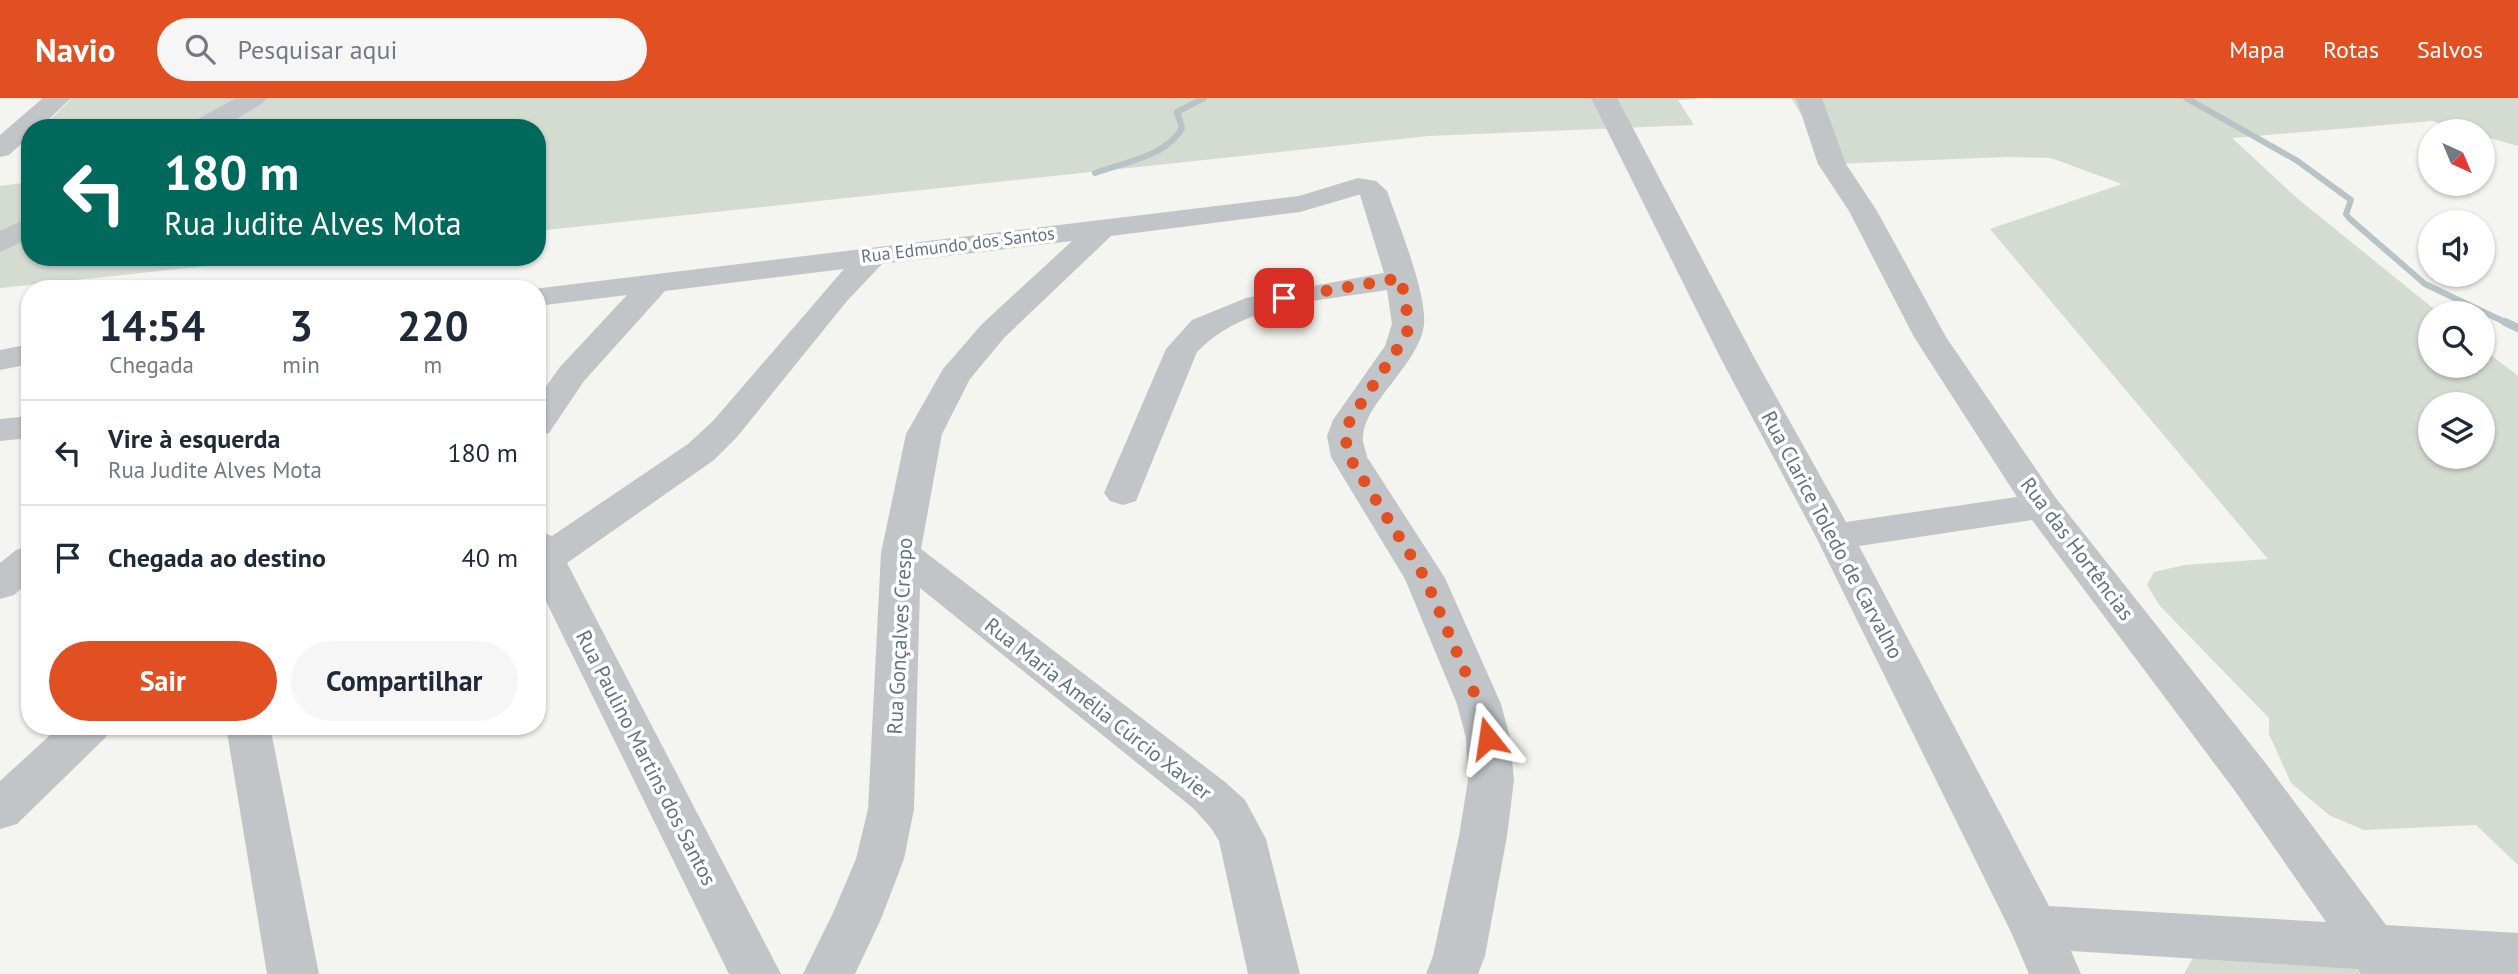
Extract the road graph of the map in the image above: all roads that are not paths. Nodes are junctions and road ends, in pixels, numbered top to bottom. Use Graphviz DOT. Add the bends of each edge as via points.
graph roads {
  1 [pos="254,98"];
  2 [pos="1604,98"];
  3 [pos="1809,98"];
  4 [pos="62,102"];
  5 [pos="38,119"];
  6 [pos="218,119"];
  7 [pos="21,130"];
  8 [pos="3,143"];
  9 [pos="1101,229"];
  10 [pos="21,231"];
  11 [pos="0,243"];
  12 [pos="874,255"];
  13 [pos="1401,278"];
  14 [pos="656,282"];
  15 [pos="546,296"];
  16 [pos="21,356"];
  17 [pos="0,360"];
  18 [pos="572,374"];
  19 [pos="546,377"];
  20 [pos="546,412"];
  21 [pos="21,428"];
  22 [pos="0,430"];
  23 [pos="1123,493"];
  24 [pos="2042,506"];
  25 [pos="1835,537"];
  26 [pos="21,544"];
  27 [pos="0,546"];
  28 [pos="546,549"];
  29 [pos="901,553"];
  30 [pos="546,559"];
  31 [pos="21,567"];
  32 [pos="0,585"];
  33 [pos="79,735"];
  34 [pos="250,735"];
  35 [pos="0,810"];
  36 [pos="2034,927"];
  37 [pos="2518,956"];
  38 [pos="2381,961"];
  39 [pos="293,974"];
  40 [pos="755,974"];
  41 [pos="829,974"];
  42 [pos="1275,974"];
  43 [pos="1452,974"];
  44 [pos="2055,974"];
  1 -- 6 [label="street"];
  2 -- 25 [label="street, Rua Clarice Toledo de Carvalho"];
  3 -- 24 [label="street, Rua das Hortências" via="1832,164 1863,211 1930,337"];
  4 -- 5 [label="street"];
  7 -- 8 [label="street"];
  9 -- 12 [label="street, Rua Edmundo dos Santos"];
  9 -- 13 [label="street, Rua Edmundo dos Santos" via="1315,201 1363,185 1373,191"];
  9 -- 29 [label="street, Rua Gonçalves Crespo" via="993,331 955,376 924,433"];
  10 -- 11 [label="street"];
  12 -- 14 [label="street, Rua Edmundo dos Santos"];
  12 -- 28 [label="street" via="726,429 701,452"];
  13 -- 23 [label="street" via="1284,298 1223,316 1203,327 1182,349"];
  13 -- 43 [label="street" via="1409,324 1406,336 1350,420 1345,436 1349,457 1425,578 1479,704 1488,738 1491,780 1483,836"];
  14 -- 15 [label="street, Rua Edmundo dos Santos"];
  14 -- 18 [label="street"];
  16 -- 17 [label="street"];
  18 -- 19 [label="street"];
  18 -- 20 [label="street"];
  21 -- 22 [label="street"];
  24 -- 25 [label="street"];
  24 -- 38 [label="street, Rua das Hortências" via="2251,778"];
  25 -- 36 [label="street, Rua Clarice Toledo de Carvalho"];
  26 -- 27 [label="street"];
  29 -- 41 [label="street, Rua Gonçalves Crespo" via="891,809 880,859"];
  29 -- 42 [label="street, Rua Maria Amélia Cúrcio Xavier" via="1228,814 1242,839"];
  30 -- 40 [label="street, Rua Paulino Martins dos Santos"];
  31 -- 32 [label="street"];
  33 -- 35 [label="street"];
  34 -- 39 [label="street"];
  36 -- 38 [label="street"];
  36 -- 44 [label="street, Rua Clarice Toledo de Carvalho"];
  37 -- 38 [label="street"];
}
